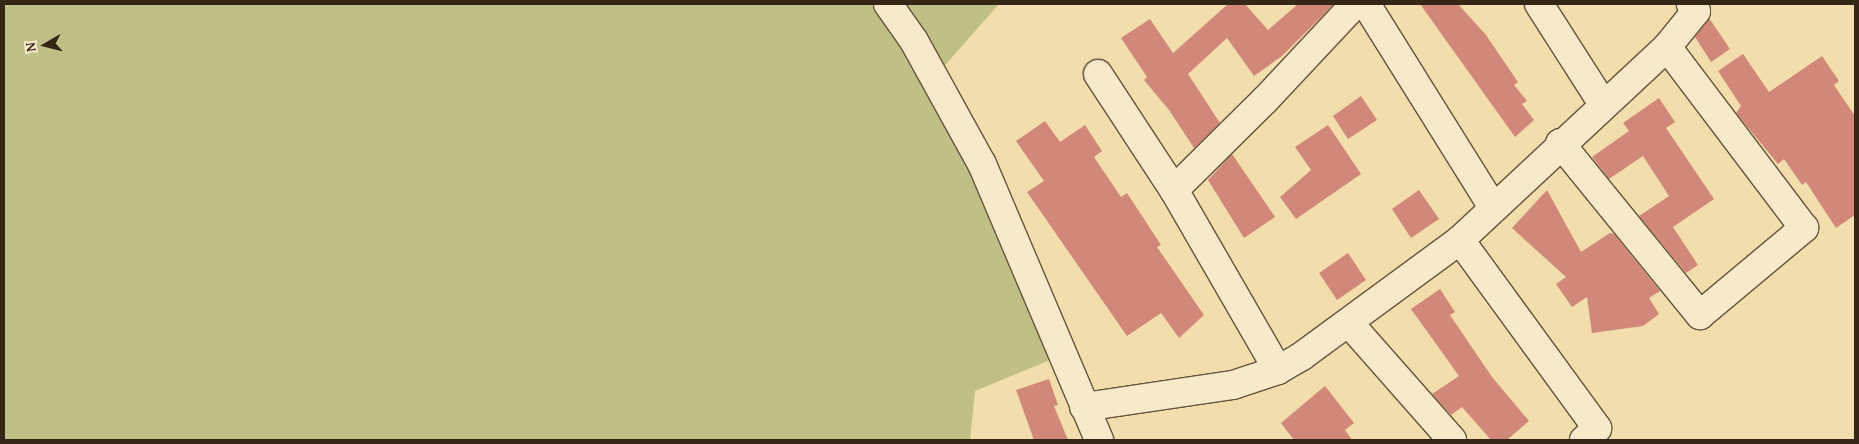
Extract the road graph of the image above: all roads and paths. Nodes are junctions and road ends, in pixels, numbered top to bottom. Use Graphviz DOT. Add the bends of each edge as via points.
graph roads {
  1 [pos="888,4"];
  2 [pos="1355,4"];
  3 [pos="1366,4"];
  4 [pos="1539,4"];
  5 [pos="1691,4"];
  6 [pos="1668,47"];
  7 [pos="1098,74"];
  8 [pos="1603,104"];
  9 [pos="1560,143"];
  10 [pos="1174,190"];
  11 [pos="1493,207"];
  12 [pos="1460,240"];
  13 [pos="1349,323"];
  14 [pos="1278,370"];
  15 [pos="1084,407"];
  16 [pos="1098,440"];
  17 [pos="1452,440"];
  18 [pos="1584,440"];
  1 -- 15 [label="street" via="914,41 982,164"];
  2 -- 10 [label="street"];
  3 -- 11 [label="street"];
  4 -- 8 [label="street"];
  5 -- 6 [label="street" via="1696,10"];
  6 -- 8 [label="street"];
  6 -- 9 [label="street" via="1804,228 1700,315"];
  7 -- 10 [label="street"];
  8 -- 9 [label="street"];
  9 -- 11 [label="street"];
  10 -- 14 [label="street"];
  11 -- 12 [label="street"];
  12 -- 13 [label="street"];
  12 -- 18 [label="street" via="1597,428"];
  13 -- 14 [label="street"];
  13 -- 17 [label="street"];
  14 -- 15 [label="street" via="1210,390"];
  15 -- 16 [label="street"];
}
